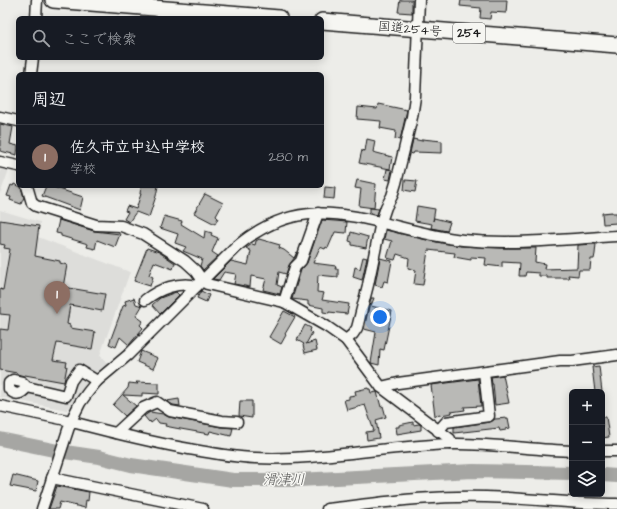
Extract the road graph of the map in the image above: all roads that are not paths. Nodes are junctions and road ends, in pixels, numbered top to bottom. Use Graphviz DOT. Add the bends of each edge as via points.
graph roads {
  1 [pos="37,0"];
  2 [pos="53,0"];
  3 [pos="419,0"];
  4 [pos="36,16"];
  5 [pos="254,16"];
  6 [pos="324,21"];
  7 [pos="418,29"];
  8 [pos="617,45"];
  9 [pos="32,60"];
  10 [pos="31,72"];
  11 [pos="0,117"];
  12 [pos="16,121"];
  13 [pos="0,162"];
  14 [pos="16,166"];
  15 [pos="28,188"];
  16 [pos="318,213"];
  17 [pos="381,222"];
  18 [pos="617,236"];
  19 [pos="200,284"];
  20 [pos="145,300"];
  21 [pos="284,302"];
  22 [pos="346,340"];
  23 [pos="617,355"];
  24 [pos="484,372"];
  25 [pos="97,381"];
  26 [pos="26,387"];
  27 [pos="381,387"];
  28 [pos="0,406"];
  29 [pos="71,422"];
  30 [pos="237,422"];
  31 [pos="438,431"];
  32 [pos="116,433"];
  33 [pos="451,444"];
  34 [pos="569,451"];
  35 [pos="605,451"];
  36 [pos="617,451"];
  37 [pos="52,477"];
  38 [pos="617,504"];
  39 [pos="42,509"];
  40 [pos="203,509"];
  41 [pos="327,509"];
  1 -- 4 [label="street"];
  2 -- 5 [label="highway"];
  3 -- 7 [label="street"];
  6 -- 7 [label="highway, 国道254号 / 254"];
  7 -- 8 [label="highway, 国道254号 / 254"];
  7 -- 17 [label="street" via="414,104 396,183"];
  9 -- 10 [label="street"];
  11 -- 12 [label="street"];
  13 -- 14 [label="street"];
  15 -- 19 [label="street" via="32,203 36,206 96,225 121,226 143,234 185,261 196,271"];
  16 -- 17 [label="street"];
  16 -- 19 [label="street" via="291,217 256,232 236,247"];
  16 -- 21 [label="street" via="301,261 295,267"];
  17 -- 18 [label="street" via="464,240 500,242"];
  17 -- 22 [label="street" via="357,328"];
  19 -- 20 [label="street" via="180,284 154,293"];
  19 -- 21 [label="street" via="234,289"];
  19 -- 25 [label="street" via="128,355"];
  21 -- 22 [label="street"];
  22 -- 27 [label="street"];
  23 -- 24 [label="street"];
  24 -- 27 [label="street"];
  24 -- 31 [label="street" via="489,416 446,422"];
  25 -- 26 [label="street" via="79,370 71,381 66,396"];
  25 -- 29 [label="street" via="80,403"];
  27 -- 31 [label="street"];
  28 -- 29 [label="street"];
  29 -- 32 [label="street"];
  29 -- 37 [label="street"];
  30 -- 32 [label="street" via="170,411 157,402 143,408"];
  31 -- 33 [label="street" via="450,439"];
  32 -- 33 [label="street" via="222,455 254,458 292,459"];
  33 -- 34 [label="street"];
  35 -- 36 [label="street"];
  37 -- 39 [label="street"];
  37 -- 40 [label="street"];
  38 -- 41 [label="street" via="447,497"];
}
